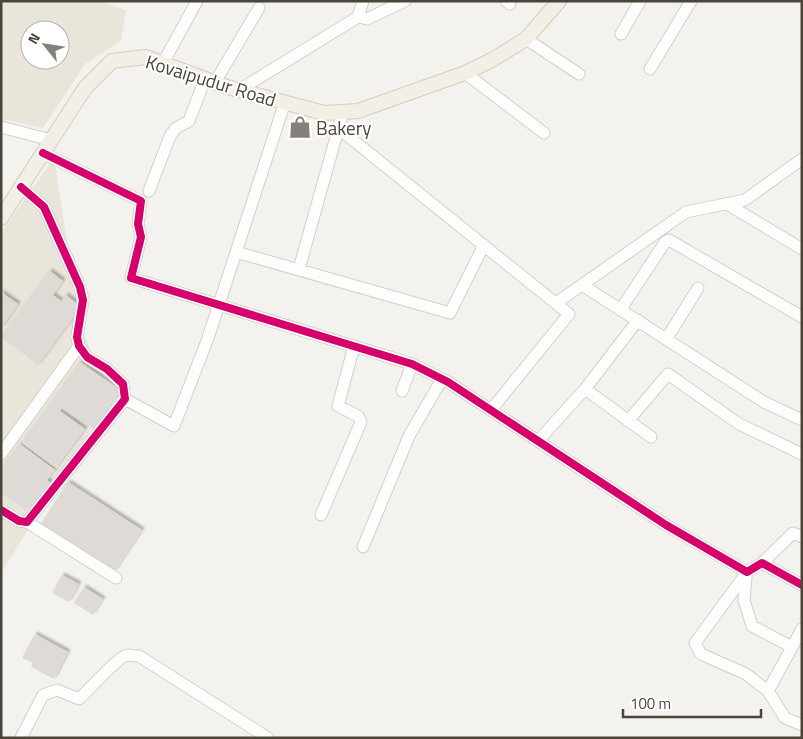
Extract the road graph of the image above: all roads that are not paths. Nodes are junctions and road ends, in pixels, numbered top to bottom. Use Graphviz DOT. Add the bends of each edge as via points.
graph roads {
  1 [pos="196,1"];
  2 [pos="363,1"];
  3 [pos="405,1"];
  4 [pos="560,1"];
  5 [pos="640,1"];
  6 [pos="691,1"];
  7 [pos="259,8"];
  8 [pos="358,17"];
  9 [pos="621,34"];
  10 [pos="526,39"];
  11 [pos="162,63"];
  12 [pos="650,69"];
  13 [pos="465,73"];
  14 [pos="579,74"];
  15 [pos="210,80"];
  16 [pos="239,90"];
  17 [pos="284,102"];
  18 [pos="343,112"];
  19 [pos="1,127"];
  20 [pos="338,128"];
  21 [pos="544,133"];
  22 [pos="51,140"];
  23 [pos="43,153"];
  24 [pos="802,159"];
  25 [pos="21,187"];
  26 [pos="149,191"];
  27 [pos="727,204"];
  28 [pos="1,218"];
  29 [pos="484,245"];
  30 [pos="802,249"];
  31 [pos="236,252"];
  32 [pos="298,269"];
  33 [pos="582,285"];
  34 [pos="698,288"];
  35 [pos="556,303"];
  36 [pos="219,304"];
  37 [pos="621,310"];
  38 [pos="802,317"];
  39 [pos="638,320"];
  40 [pos="667,338"];
  41 [pos="78,346"];
  42 [pos="354,346"];
  43 [pos="412,364"];
  44 [pos="442,379"];
  45 [pos="585,389"];
  46 [pos="402,391"];
  47 [pos="125,399"];
  48 [pos="491,410"];
  49 [pos="802,420"];
  50 [pos="628,422"];
  51 [pos="651,437"];
  52 [pos="538,442"];
  53 [pos="1,454"];
  54 [pos="802,454"];
  55 [pos="1,510"];
  56 [pos="321,515"];
  57 [pos="27,522"];
  58 [pos="802,538"];
  59 [pos="363,547"];
  60 [pos="762,563"];
  61 [pos="747,572"];
  62 [pos="116,578"];
  63 [pos="802,584"];
  64 [pos="802,629"];
  65 [pos="792,647"];
  66 [pos="768,691"];
  67 [pos="802,725"];
  68 [pos="20,738"];
  69 [pos="268,738"];
  1 -- 11 [label="street"];
  2 -- 8 [label="street"];
  3 -- 8 [label="street" via="367,19"];
  4 -- 10 [label="main road, Kovaipudur Road"];
  5 -- 9 [label="street"];
  6 -- 12 [label="street"];
  7 -- 15 [label="street"];
  8 -- 16 [label="street"];
  10 -- 13 [label="main road, Kovaipudur Road"];
  10 -- 14 [label="street"];
  11 -- 15 [label="main road, Kovaipudur Road"];
  11 -- 22 [label="main road, Kovaipudur Road" via="146,57 112,62 85,88"];
  13 -- 18 [label="main road, Kovaipudur Road" via="358,111"];
  13 -- 21 [label="street"];
  15 -- 16 [label="main road, Kovaipudur Road"];
  15 -- 26 [label="street" via="189,121 176,128 170,136"];
  16 -- 17 [label="main road, Kovaipudur Road"];
  17 -- 18 [label="main road, Kovaipudur Road" via="324,113"];
  17 -- 31 [label="street"];
  18 -- 20 [label="street"];
  19 -- 22 [label="street"];
  20 -- 29 [label="street"];
  20 -- 32 [label="street"];
  22 -- 23 [label="main road, Kovaipudur Road"];
  23 -- 25 [label="main road, Kovaipudur Road"];
  23 -- 36 [label="street" via="141,202 138,224 142,236 131,278"];
  24 -- 27 [label="street" via="745,200"];
  25 -- 28 [label="main road, Kovaipudur Road"];
  25 -- 41 [label="street" via="44,207 80,287 83,307"];
  27 -- 30 [label="street"];
  27 -- 33 [label="street" via="686,212"];
  29 -- 32 [label="street" via="450,313"];
  29 -- 35 [label="street"];
  31 -- 32 [label="street"];
  31 -- 36 [label="street"];
  33 -- 35 [label="street"];
  33 -- 37 [label="street"];
  34 -- 40 [label="street"];
  35 -- 48 [label="street" via="569,314"];
  36 -- 42 [label="street"];
  36 -- 47 [label="street" via="174,426"];
  37 -- 38 [label="street" via="669,240"];
  37 -- 39 [label="street"];
  39 -- 40 [label="street"];
  39 -- 45 [label="street"];
  40 -- 49 [label="street" via="764,402"];
  41 -- 47 [label="street" via="122,384"];
  41 -- 53 [label="street"];
  42 -- 43 [label="street"];
  42 -- 56 [label="street" via="338,406 358,416 361,422"];
  43 -- 44 [label="street"];
  43 -- 46 [label="street"];
  44 -- 48 [label="street"];
  44 -- 59 [label="street" via="409,436"];
  45 -- 50 [label="street"];
  45 -- 52 [label="street"];
  47 -- 57 [label="street"];
  48 -- 52 [label="street"];
  50 -- 51 [label="street"];
  50 -- 54 [label="street" via="668,374 739,424"];
  52 -- 61 [label="street" via="666,525"];
  55 -- 57 [label="street"];
  57 -- 62 [label="street"];
  58 -- 60 [label="street" via="793,533"];
  60 -- 61 [label="street"];
  60 -- 63 [label="street"];
  61 -- 65 [label="street" via="744,600 752,626"];
  61 -- 66 [label="street" via="695,643 701,654 746,674"];
  64 -- 65 [label="street"];
  65 -- 66 [label="street"];
  66 -- 67 [label="street" via="785,718"];
  68 -- 69 [label="street" via="43,695 57,690 79,699 126,655 139,656"];
}
